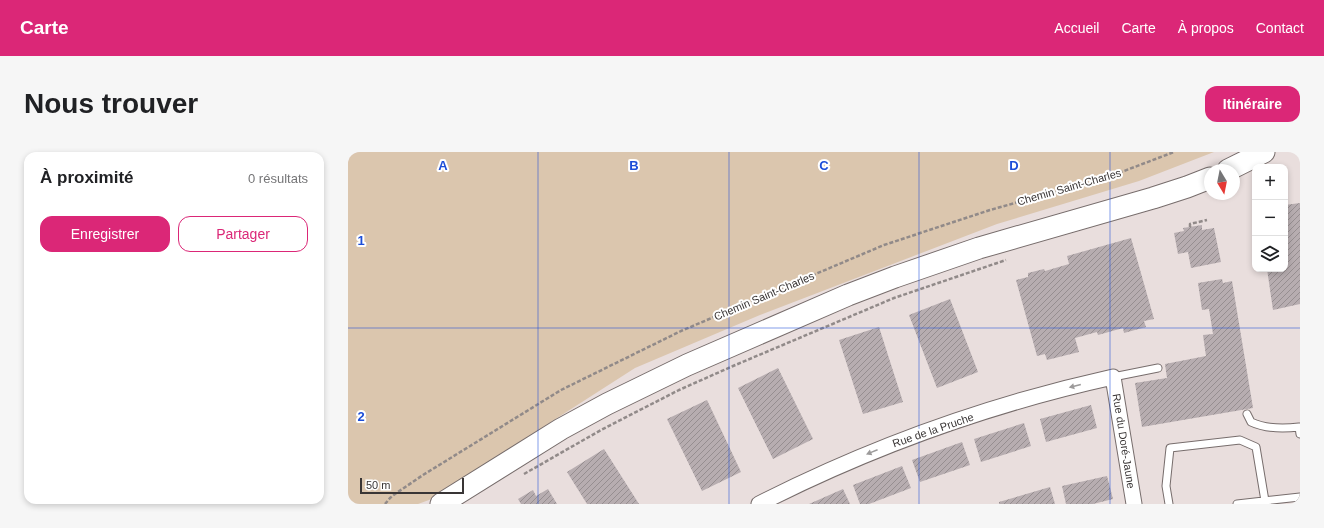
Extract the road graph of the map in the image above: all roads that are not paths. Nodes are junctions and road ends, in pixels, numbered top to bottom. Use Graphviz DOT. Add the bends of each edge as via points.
graph roads {
  1 [pos="1264,152"];
  2 [pos="1240,164"];
  3 [pos="1204,180"];
  4 [pos="1158,368"];
  5 [pos="1114,377"];
  6 [pos="1247,414"];
  7 [pos="1300,434"];
  8 [pos="1300,497"];
  9 [pos="1265,501"];
  10 [pos="441,504"];
  11 [pos="759,504"];
  12 [pos="1134,504"];
  13 [pos="1169,504"];
  14 [pos="1237,504"];
  1 -- 2 [label="main road"];
  3 -- 10 [label="main road" via="1159,196 979,248 848,296 674,371 607,404 561,429"];
  4 -- 5 [label="lane"];
  5 -- 11 [label="street, Rue de la Pruche, one-way" via="1037,396 899,441"];
  5 -- 12 [label="street, Rue du Doré-Jaune"];
  6 -- 7 [label="lane" via="1251,422 1259,426 1299,427"];
  8 -- 9 [label="lane"];
  9 -- 13 [label="lane" via="1256,447 1240,440 1170,448 1166,486"];
  9 -- 14 [label="lane"];
}
